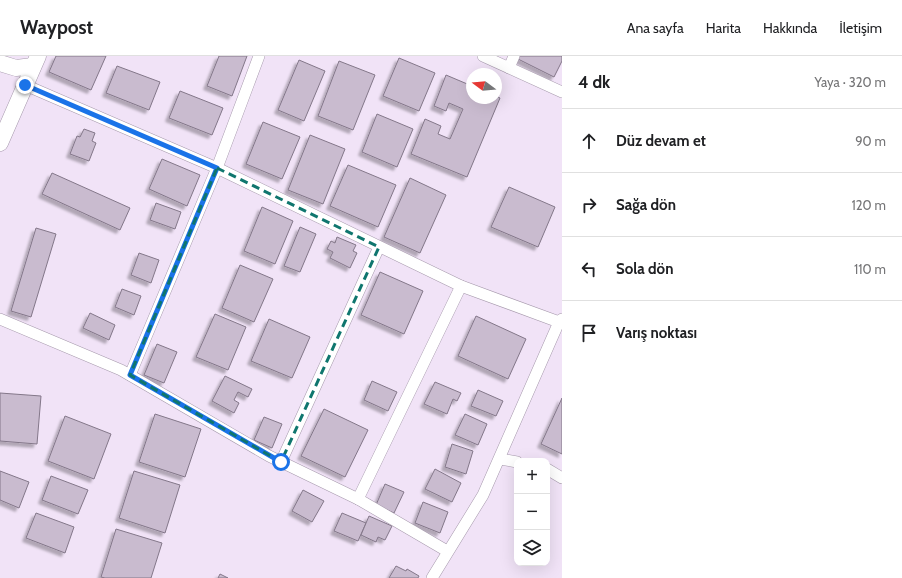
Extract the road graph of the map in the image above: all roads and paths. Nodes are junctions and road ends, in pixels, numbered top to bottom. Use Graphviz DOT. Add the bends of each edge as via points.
graph roads {
  1 [pos="259,56"];
  2 [pos="483,56"];
  3 [pos="514,56"];
  4 [pos="35,61"];
  5 [pos="0,63"];
  6 [pos="509,68"];
  7 [pos="25,85"];
  8 [pos="562,92"];
  9 [pos="0,143"];
  10 [pos="217,168"];
  11 [pos="379,246"];
  12 [pos="461,286"];
  13 [pos="0,319"];
  14 [pos="560,321"];
  15 [pos="130,375"];
  16 [pos="500,459"];
  17 [pos="514,461"];
  18 [pos="281,462"];
  19 [pos="550,472"];
  20 [pos="562,478"];
  21 [pos="358,499"];
  22 [pos="447,551"];
  23 [pos="432,578"];
  1 -- 10 [label="street"];
  2 -- 6 [label="street"];
  3 -- 6 [label="street"];
  4 -- 5 [label="main road" via="16,68"];
  4 -- 7 [label="main road"];
  6 -- 8 [label="street"];
  7 -- 9 [label="main road"];
  7 -- 10 [label="street"];
  10 -- 11 [label="street"];
  10 -- 15 [label="street"];
  11 -- 12 [label="street"];
  11 -- 18 [label="street"];
  12 -- 14 [label="street"];
  12 -- 21 [label="street"];
  13 -- 15 [label="street"];
  14 -- 16 [label="street"];
  15 -- 18 [label="street"];
  16 -- 17 [label="street"];
  16 -- 22 [label="street" via="483,495"];
  18 -- 21 [label="street"];
  19 -- 20 [label="street"];
  21 -- 22 [label="street"];
  22 -- 23 [label="street"];
}
